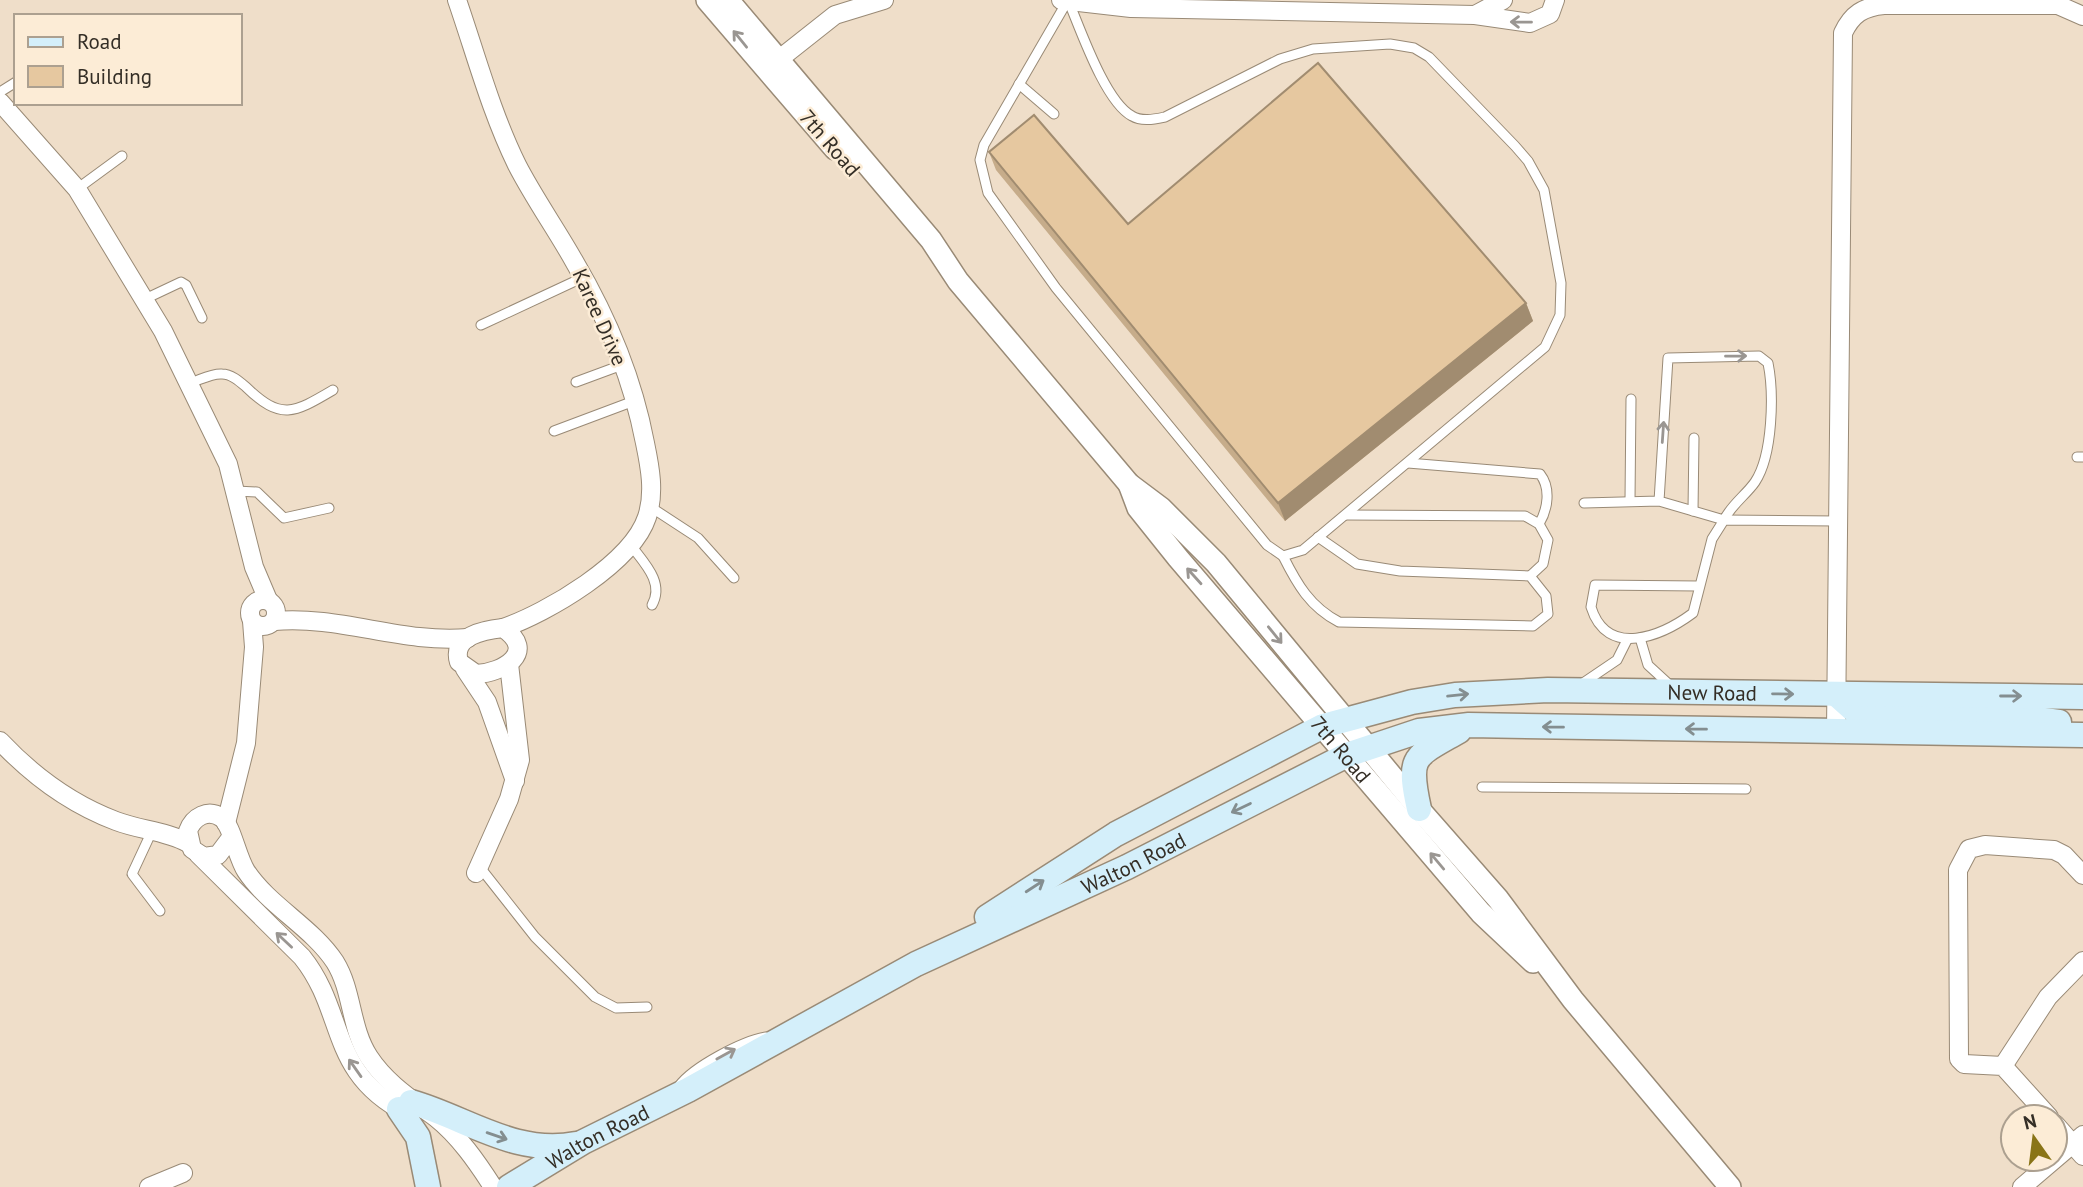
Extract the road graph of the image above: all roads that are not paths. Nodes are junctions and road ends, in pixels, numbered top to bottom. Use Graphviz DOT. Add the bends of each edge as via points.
graph roads {
  1 [pos="457,0"];
  2 [pos="708,0"];
  3 [pos="729,0"];
  4 [pos="884,0"];
  5 [pos="1061,0"];
  6 [pos="1068,0"];
  7 [pos="1503,0"];
  8 [pos="1555,0"];
  9 [pos="2074,8"];
  10 [pos="1475,15"];
  11 [pos="771,65"];
  12 [pos="1019,83"];
  13 [pos="0,102"];
  14 [pos="1054,114"];
  15 [pos="122,156"];
  16 [pos="77,189"];
  17 [pos="584,277"];
  18 [pos="145,299"];
  19 [pos="202,318"];
  20 [pos="481,325"];
  21 [pos="622,365"];
  22 [pos="576,382"];
  23 [pos="190,383"];
  24 [pos="333,390"];
  25 [pos="1631,399"];
  26 [pos="634,401"];
  27 [pos="554,431"];
  28 [pos="1694,438"];
  29 [pos="1408,463"];
  30 [pos="236,491"];
  31 [pos="1630,500"];
  32 [pos="1659,500"];
  33 [pos="1584,503"];
  34 [pos="649,506"];
  35 [pos="329,508"];
  36 [pos="1693,511"];
  37 [pos="1346,515"];
  38 [pos="1724,520"];
  39 [pos="1838,521"];
  40 [pos="1539,524"];
  41 [pos="1318,537"];
  42 [pos="630,544"];
  43 [pos="1283,556"];
  44 [pos="1530,576"];
  45 [pos="734,578"];
  46 [pos="1698,586"];
  47 [pos="652,605"];
  48 [pos="546,611"];
  49 [pos="264,613"];
  50 [pos="503,628"];
  51 [pos="412,638"];
  52 [pos="468,638"];
  53 [pos="1640,638"];
  54 [pos="1627,640"];
  55 [pos="516,643"];
  56 [pos="461,663"];
  57 [pos="509,664"];
  58 [pos="1566,691"];
  59 [pos="1678,692"];
  60 [pos="1837,695"];
  61 [pos="2083,697"];
  62 [pos="514,712"];
  63 [pos="493,718"];
  64 [pos="1334,723"];
  65 [pos="1469,725"];
  66 [pos="1836,732"];
  67 [pos="2083,733"];
  68 [pos="0,741"];
  69 [pos="1358,752"];
  70 [pos="237,779"];
  71 [pos="515,781"];
  72 [pos="1482,787"];
  73 [pos="1746,789"];
  74 [pos="1419,809"];
  75 [pos="201,817"];
  76 [pos="148,829"];
  77 [pos="228,831"];
  78 [pos="193,849"];
  79 [pos="478,869"];
  80 [pos="2083,875"];
  81 [pos="160,911"];
  82 [pos="325,951"];
  83 [pos="2083,961"];
  84 [pos="916,964"];
  85 [pos="308,965"];
  86 [pos="1573,1000"];
  87 [pos="647,1007"];
  88 [pos="2003,1066"];
  89 [pos="382,1087"];
  90 [pos="690,1094"];
  91 [pos="2036,1103"];
  92 [pos="405,1106"];
  93 [pos="583,1142"];
  94 [pos="2080,1145"];
  95 [pos="183,1173"];
  96 [pos="149,1187"];
  97 [pos="428,1187"];
  98 [pos="485,1187"];
  99 [pos="493,1187"];
  100 [pos="509,1187"];
  101 [pos="535,1187"];
  102 [pos="1730,1187"];
  103 [pos="2022,1187"];
  1 -- 17 [label="street, Karee Drive" via="517,166"];
  11 -- 2 [label="street, 7th Road, one-way"];
  3 -- 11 [label="street, 7th Road"];
  4 -- 11 [label="street" via="835,15"];
  5 -- 6 [label="street"];
  6 -- 10 [label="street" via="1131,8"];
  6 -- 12 [label="lane"];
  6 -- 29 [label="lane" via="1098,72 1132,116 1165,117 1258,70 1313,49 1390,44 1414,48 1429,57 1528,161 1544,190 1561,283 1560,315 1553,335 1545,347"];
  7 -- 10 [label="street"];
  8 -- 10 [label="street, one-way" via="1550,14 1530,23"];
  9 -- 39 [label="street" via="1874,6 1854,15 1843,33"];
  11 -- 64 [label="street, 7th Road" via="931,240 958,281 1129,484 1138,508"];
  12 -- 14 [label="lane"];
  12 -- 43 [label="lane" via="984,145 980,160 988,193 1056,288 1267,545"];
  13 -- 16 [label="street"];
  15 -- 16 [label="lane"];
  16 -- 18 [label="street"];
  17 -- 20 [label="lane"];
  17 -- 21 [label="street, Karee Drive"];
  18 -- 19 [label="lane" via="181,282"];
  18 -- 23 [label="street"];
  21 -- 22 [label="lane"];
  21 -- 26 [label="street, Karee Drive"];
  23 -- 24 [label="lane" via="220,373 229,375 266,405 281,411 301,409"];
  23 -- 30 [label="street" via="216,434"];
  25 -- 31 [label="lane"];
  26 -- 27 [label="lane"];
  26 -- 34 [label="street, Karee Drive" via="649,465"];
  28 -- 36 [label="lane"];
  29 -- 37 [label="lane"];
  29 -- 40 [label="lane" via="1540,474 1547,496"];
  30 -- 35 [label="lane" via="257,492 284,518"];
  30 -- 49 [label="street"];
  31 -- 32 [label="lane"];
  31 -- 33 [label="lane"];
  32 -- 36 [label="lane"];
  32 -- 38 [label="lane, one-way" via="1668,358 1759,355 1768,363 1771,377 1768,454 1756,481"];
  34 -- 42 [label="street, Karee Drive" via="638,536"];
  34 -- 45 [label="lane" via="698,538"];
  36 -- 38 [label="lane"];
  37 -- 40 [label="lane" via="1525,516"];
  37 -- 41 [label="lane"];
  38 -- 39 [label="lane"];
  38 -- 46 [label="lane" via="1712,538"];
  39 -- 60 [label="street"];
  40 -- 44 [label="lane" via="1548,540 1543,564"];
  41 -- 43 [label="lane" via="1303,550"];
  41 -- 44 [label="lane" via="1357,564 1401,571"];
  42 -- 47 [label="lane" via="655,581 657,596"];
  42 -- 48 [label="street, Karee Drive" via="582,587"];
  43 -- 44 [label="lane" via="1299,589 1339,622 1533,626 1548,614 1546,596"];
  46 -- 53 [label="lane" via="1693,613"];
  46 -- 54 [label="lane" via="1595,584 1594,616 1603,627"];
  48 -- 50 [label="street, Karee Drive"];
  48 -- 55 [label="street, Karee Drive"];
  49 -- 51 [label="street" via="374,628"];
  49 -- 70 [label="street" via="254,647 246,743"];
  50 -- 52 [label="street"];
  50 -- 55 [label="street"];
  51 -- 52 [label="street"];
  51 -- 56 [label="street"];
  52 -- 56 [label="street" via="459,645"];
  53 -- 54 [label="lane"];
  53 -- 59 [label="lane" via="1648,665"];
  54 -- 58 [label="lane" via="1617,660"];
  55 -- 57 [label="street" via="516,655"];
  56 -- 57 [label="street" via="476,674"];
  56 -- 63 [label="street"];
  57 -- 62 [label="street"];
  58 -- 59 [label="main road, New Road"];
  64 -- 58 [label="main road, New Road, one-way" via="1391,706 1455,695"];
  59 -- 60 [label="main road, New Road, one-way"];
  60 -- 61 [label="main road, New Road, one-way"];
  60 -- 66 [label="street"];
  60 -- 67 [label="main road" via="1856,712 1868,715 2021,717 2057,721"];
  62 -- 63 [label="street"];
  62 -- 71 [label="street" via="520,760"];
  63 -- 71 [label="street"];
  64 -- 69 [label="street, 7th Road"];
  84 -- 64 [label="main road, Walton Road, one-way" via="1116,834"];
  66 -- 65 [label="main road, New Road, one-way"];
  65 -- 69 [label="main road, New Road" via="1419,731"];
  65 -- 74 [label="main road" via="1419,754 1413,772"];
  66 -- 67 [label="main road, New Road"];
  68 -- 76 [label="street" via="20,762 69,797 118,822"];
  69 -- 74 [label="street, 7th Road"];
  69 -- 84 [label="main road, Walton Road, one-way" via="1127,867"];
  86 -- 69 [label="street, 7th Road, one-way" via="1481,914"];
  70 -- 75 [label="street"];
  70 -- 77 [label="street"];
  71 -- 79 [label="street"];
  72 -- 73 [label="lane"];
  74 -- 86 [label="street, 7th Road" via="1498,899"];
  75 -- 76 [label="street"];
  75 -- 77 [label="street" via="218,816"];
  75 -- 78 [label="street" via="188,831"];
  76 -- 78 [label="street"];
  76 -- 81 [label="lane" via="132,876"];
  77 -- 78 [label="street" via="218,855"];
  77 -- 82 [label="street" via="246,870 267,897"];
  85 -- 78 [label="street, one-way"];
  79 -- 87 [label="lane" via="595,998 616,1008"];
  80 -- 88 [label="street" via="2064,855 2044,848 1985,845 1969,849 1961,861 1958,1051 1964,1064"];
  82 -- 85 [label="street"];
  82 -- 89 [label="street" via="344,982 354,1028"];
  83 -- 88 [label="street" via="2048,997"];
  84 -- 90 [label="main road, Walton Road"];
  89 -- 85 [label="street, one-way" via="354,1070"];
  86 -- 102 [label="street, 7th Road"];
  88 -- 91 [label="street"];
  89 -- 92 [label="street"];
  90 -- 93 [label="main road, Walton Road"];
  90 -- 101 [label="main road, Walton Road"];
  92 -- 93 [label="main road, one-way" via="520,1144 558,1147"];
  92 -- 97 [label="main road" via="418,1137"];
  92 -- 98 [label="street" via="443,1134"];
  92 -- 99 [label="street" via="436,1118"];
  93 -- 100 [label="main road, Walton Road"];
  94 -- 103 [label="street"];
  95 -- 96 [label="street"];
}
